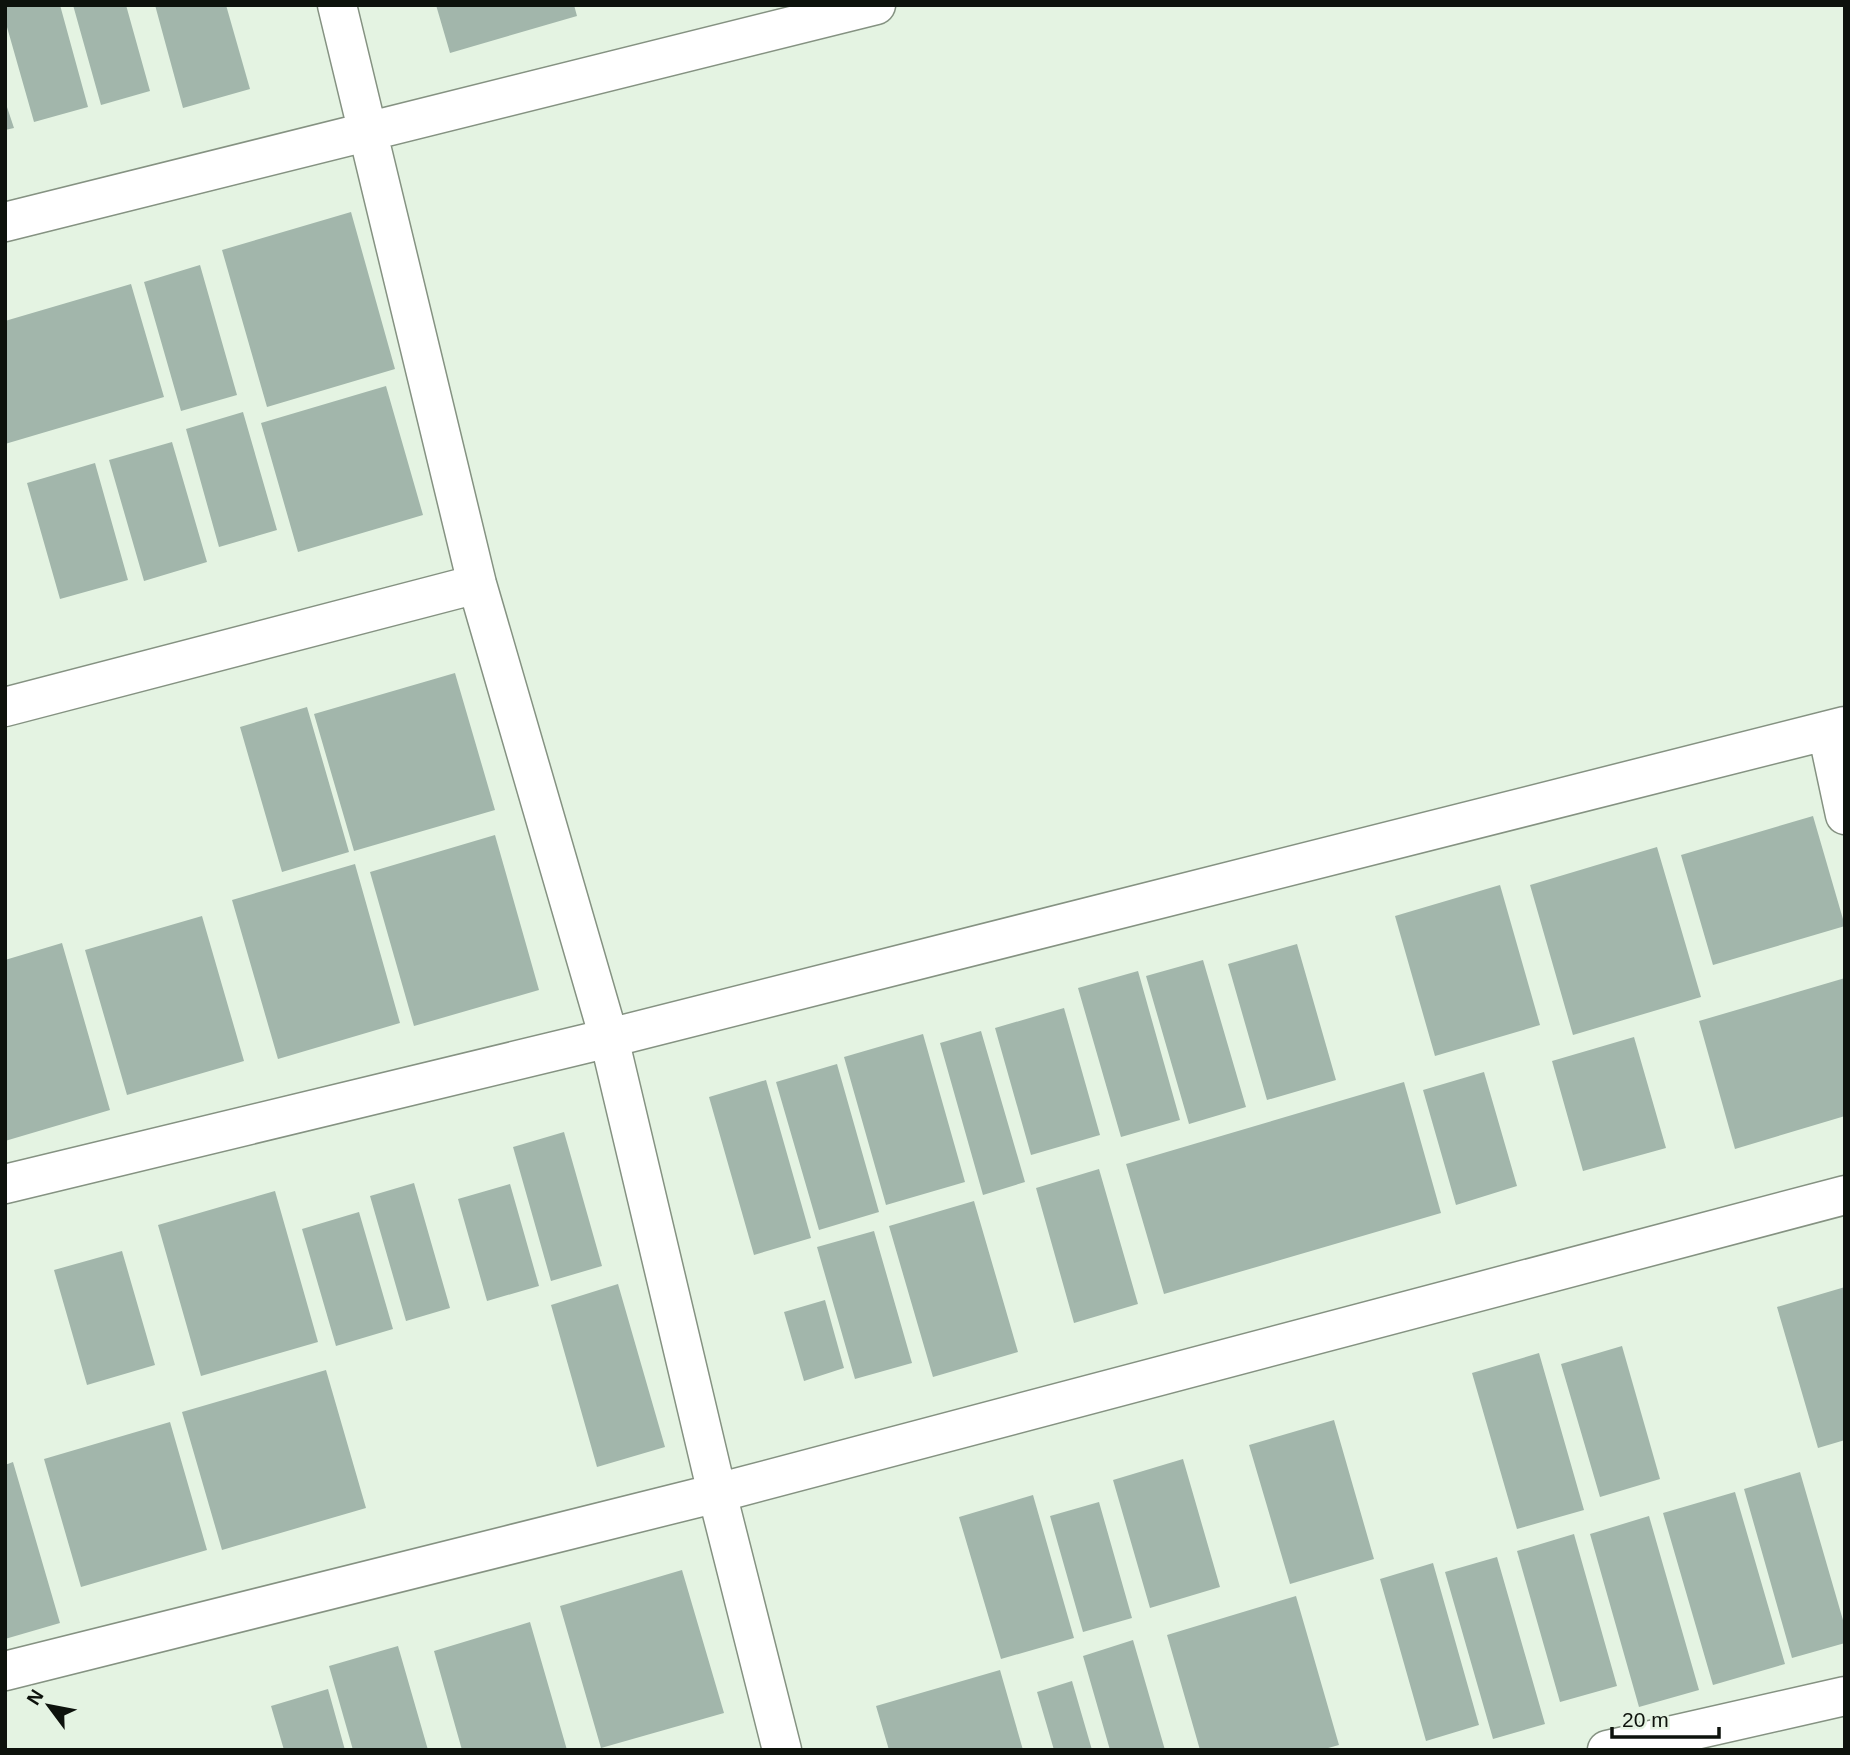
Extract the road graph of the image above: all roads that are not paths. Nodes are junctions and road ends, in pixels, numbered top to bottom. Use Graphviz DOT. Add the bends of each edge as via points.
graph roads {
  1 [pos="337,5"];
  2 [pos="876,5"];
  3 [pos="369,134"];
  4 [pos="5,222"];
  5 [pos="477,584"];
  6 [pos="5,706"];
  7 [pos="1836,728"];
  8 [pos="1845,815"];
  9 [pos="609,1038"];
  10 [pos="5,1184"];
  11 [pos="1845,1195"];
  12 [pos="717,1493"];
  13 [pos="5,1671"];
  14 [pos="1845,1696"];
  15 [pos="782,1750"];
  16 [pos="1607,1750"];
  1 -- 3 [label="lane"];
  2 -- 3 [label="lane"];
  3 -- 4 [label="lane"];
  3 -- 5 [label="lane"];
  5 -- 6 [label="lane"];
  5 -- 9 [label="lane"];
  7 -- 8 [label="lane"];
  7 -- 9 [label="lane"];
  9 -- 10 [label="lane"];
  9 -- 12 [label="lane"];
  11 -- 12 [label="lane"];
  12 -- 13 [label="lane"];
  12 -- 15 [label="lane"];
  14 -- 16 [label="lane"];
}
